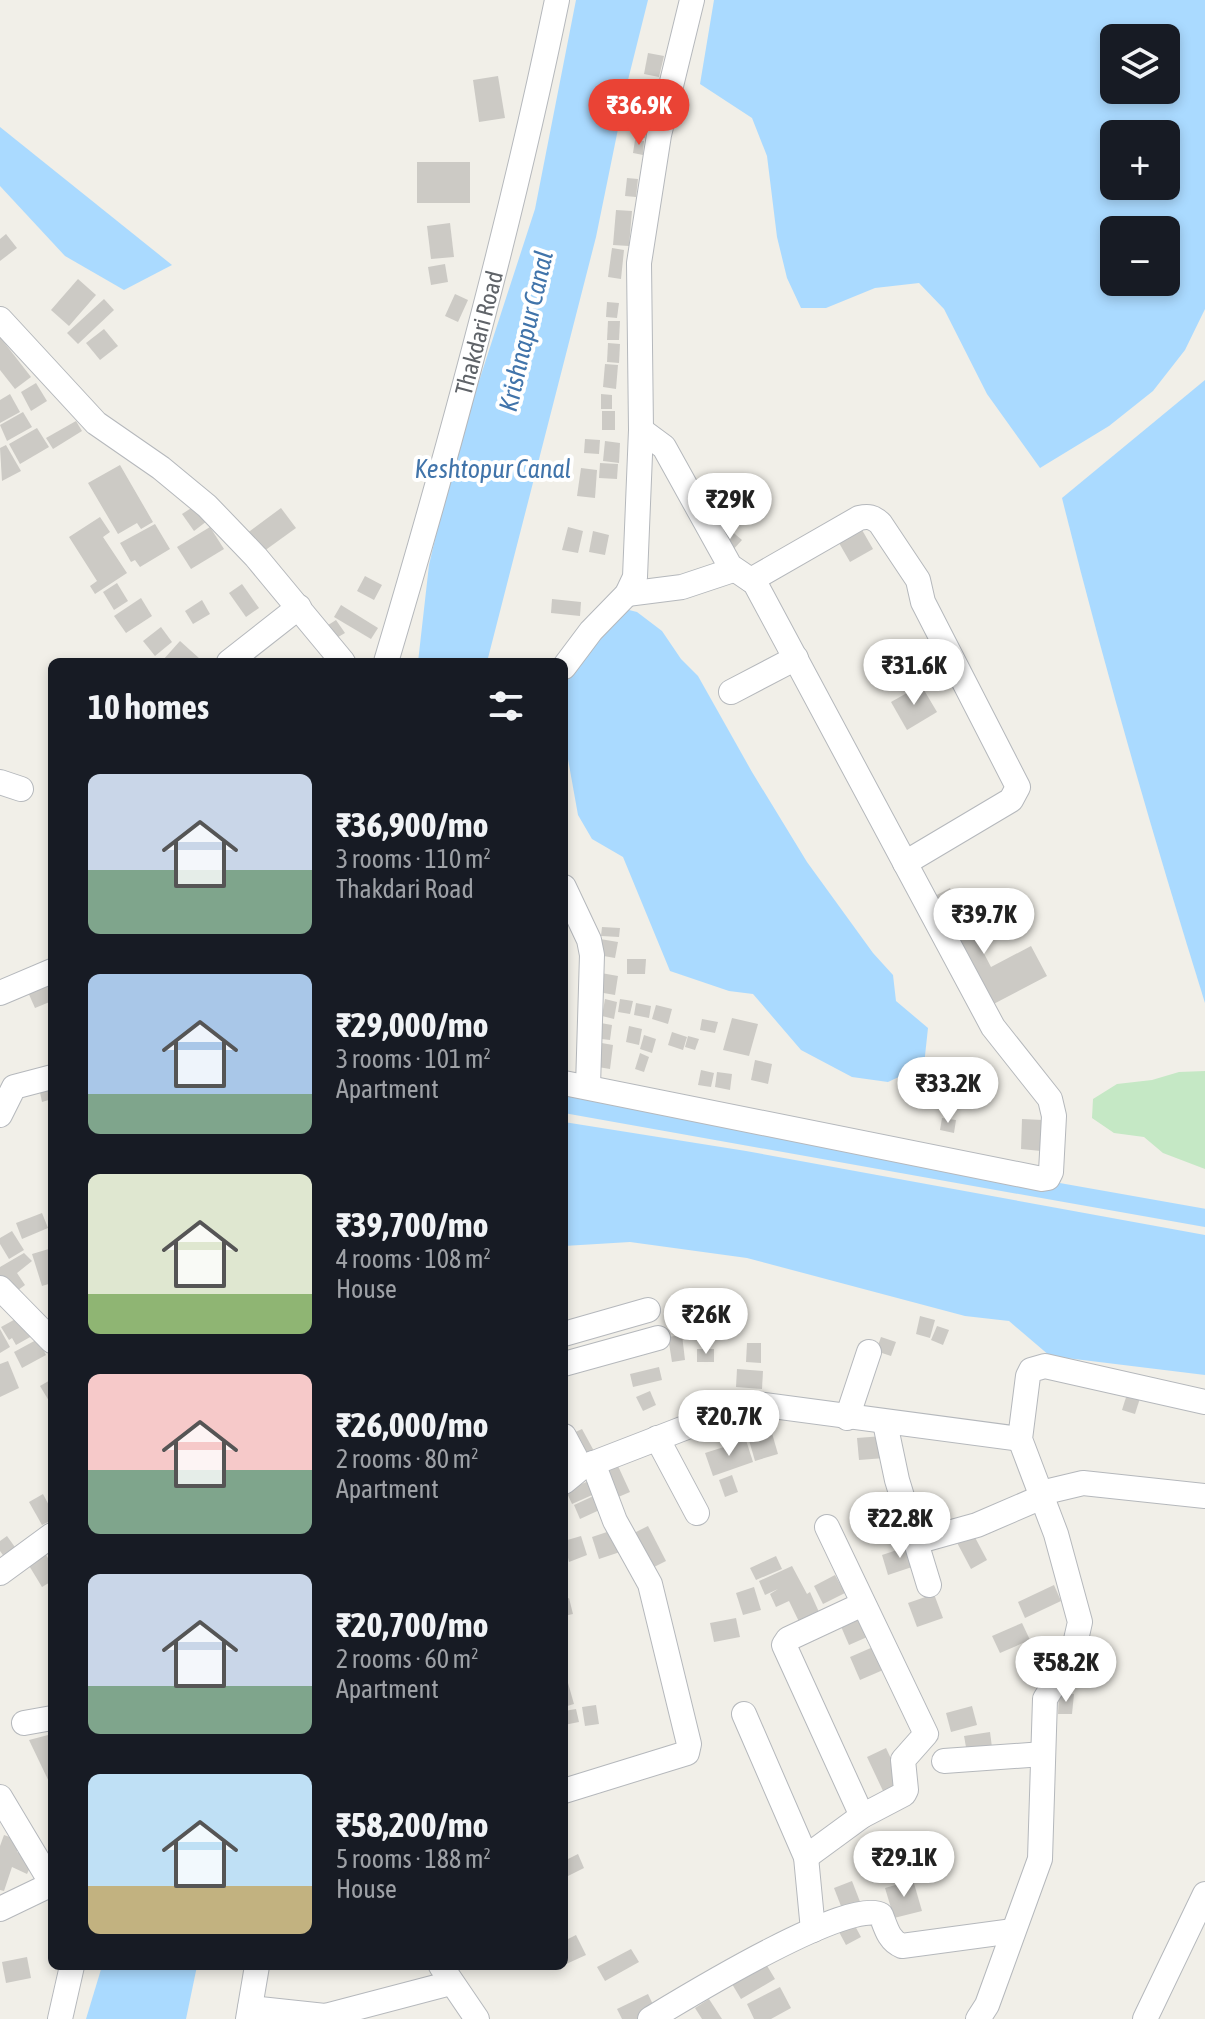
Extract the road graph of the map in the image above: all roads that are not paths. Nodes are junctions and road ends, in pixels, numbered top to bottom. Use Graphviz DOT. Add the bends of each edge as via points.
graph roads {
  1 [pos="557,0"];
  2 [pos="692,0"];
  3 [pos="0,319"];
  4 [pos="641,430"];
  5 [pos="742,575"];
  6 [pos="627,594"];
  7 [pos="299,607"];
  8 [pos="234,658"];
  9 [pos="340,658"];
  10 [pos="387,658"];
  11 [pos="796,658"];
  12 [pos="568,662"];
  13 [pos="731,692"];
  14 [pos="905,863"];
  15 [pos="568,895"];
  16 [pos="48,973"];
  17 [pos="0,993"];
  18 [pos="48,1078"];
  19 [pos="568,1084"];
  20 [pos="588,1086"];
  21 [pos="0,1115"];
  22 [pos="3,1295"];
  23 [pos="648,1310"];
  24 [pos="47,1326"];
  25 [pos="568,1333"];
  26 [pos="658,1338"];
  27 [pos="869,1352"];
  28 [pos="568,1363"];
  29 [pos="1205,1402"];
  30 [pos="847,1418"];
  31 [pos="885,1423"];
  32 [pos="657,1438"];
  33 [pos="1020,1439"];
  34 [pos="568,1445"];
  35 [pos="579,1471"];
  36 [pos="1041,1495"];
  37 [pos="1205,1496"];
  38 [pos="697,1513"];
  39 [pos="827,1527"];
  40 [pos="48,1538"];
  41 [pos="916,1542"];
  42 [pos="0,1573"];
  43 [pos="929,1585"];
  44 [pos="863,1604"];
  45 [pos="744,1714"];
  46 [pos="48,1719"];
  47 [pos="24,1723"];
  48 [pos="1043,1754"];
  49 [pos="944,1761"];
  50 [pos="568,1790"];
  51 [pos="0,1797"];
  52 [pos="862,1816"];
  53 [pos="806,1857"];
  54 [pos="48,1877"];
  55 [pos="48,1886"];
  56 [pos="1205,1894"];
  57 [pos="0,1909"];
  58 [pos="813,1930"];
  59 [pos="1013,1931"];
  60 [pos="71,1970"];
  61 [pos="256,1970"];
  62 [pos="446,1975"];
  63 [pos="249,2014"];
  64 [pos="60,2019"];
  65 [pos="477,2019"];
  66 [pos="650,2019"];
  67 [pos="978,2019"];
  68 [pos="1145,2019"];
  1 -- 10 [label="street, Thakdari Road" via="500,253"];
  2 -- 4 [label="street" via="659,135 639,263"];
  3 -- 7 [label="street" via="96,423 207,506"];
  4 -- 5 [label="street" via="664,447"];
  4 -- 6 [label="street" via="635,577"];
  5 -- 6 [label="street"];
  5 -- 11 [label="street"];
  5 -- 14 [label="street" via="867,516 880,523 918,580 923,602 1018,787 1011,800"];
  6 -- 12 [label="street"];
  7 -- 8 [label="street"];
  7 -- 9 [label="street"];
  11 -- 13 [label="street"];
  11 -- 14 [label="street"];
  14 -- 20 [label="street" via="993,1027 1050,1099 1054,1116 1048,1178"];
  15 -- 20 [label="street" via="592,955"];
  16 -- 17 [label="street"];
  18 -- 21 [label="street" via="14,1087"];
  19 -- 20 [label="street"];
  22 -- 24 [label="street"];
  23 -- 25 [label="street"];
  26 -- 28 [label="street"];
  27 -- 30 [label="street"];
  29 -- 33 [label="street" via="1037,1367 1028,1376"];
  30 -- 31 [label="street"];
  30 -- 32 [label="street" via="749,1403"];
  31 -- 33 [label="street"];
  31 -- 41 [label="street"];
  32 -- 35 [label="street"];
  32 -- 38 [label="street"];
  33 -- 36 [label="street"];
  34 -- 35 [label="street"];
  35 -- 50 [label="street" via="650,1584 689,1750"];
  36 -- 37 [label="street" via="1083,1483"];
  36 -- 41 [label="street" via="986,1522"];
  36 -- 48 [label="street" via="1080,1622 1073,1653 1045,1699"];
  39 -- 44 [label="street"];
  40 -- 42 [label="street"];
  41 -- 43 [label="street"];
  44 -- 52 [label="street" via="926,1734 903,1760 904,1794"];
  44 -- 52 [label="street" via="784,1645"];
  45 -- 53 [label="street"];
  46 -- 47 [label="street"];
  48 -- 49 [label="street"];
  48 -- 59 [label="street" via="1040,1859"];
  51 -- 54 [label="street"];
  52 -- 53 [label="street"];
  53 -- 58 [label="street"];
  55 -- 57 [label="street"];
  56 -- 68 [label="street"];
  58 -- 59 [label="street" via="871,1912 881,1915 894,1943 902,1946"];
  58 -- 66 [label="street"];
  59 -- 67 [label="street"];
  60 -- 64 [label="street"];
  61 -- 63 [label="street"];
  62 -- 63 [label="street" via="325,2016"];
  62 -- 65 [label="street"];
}
